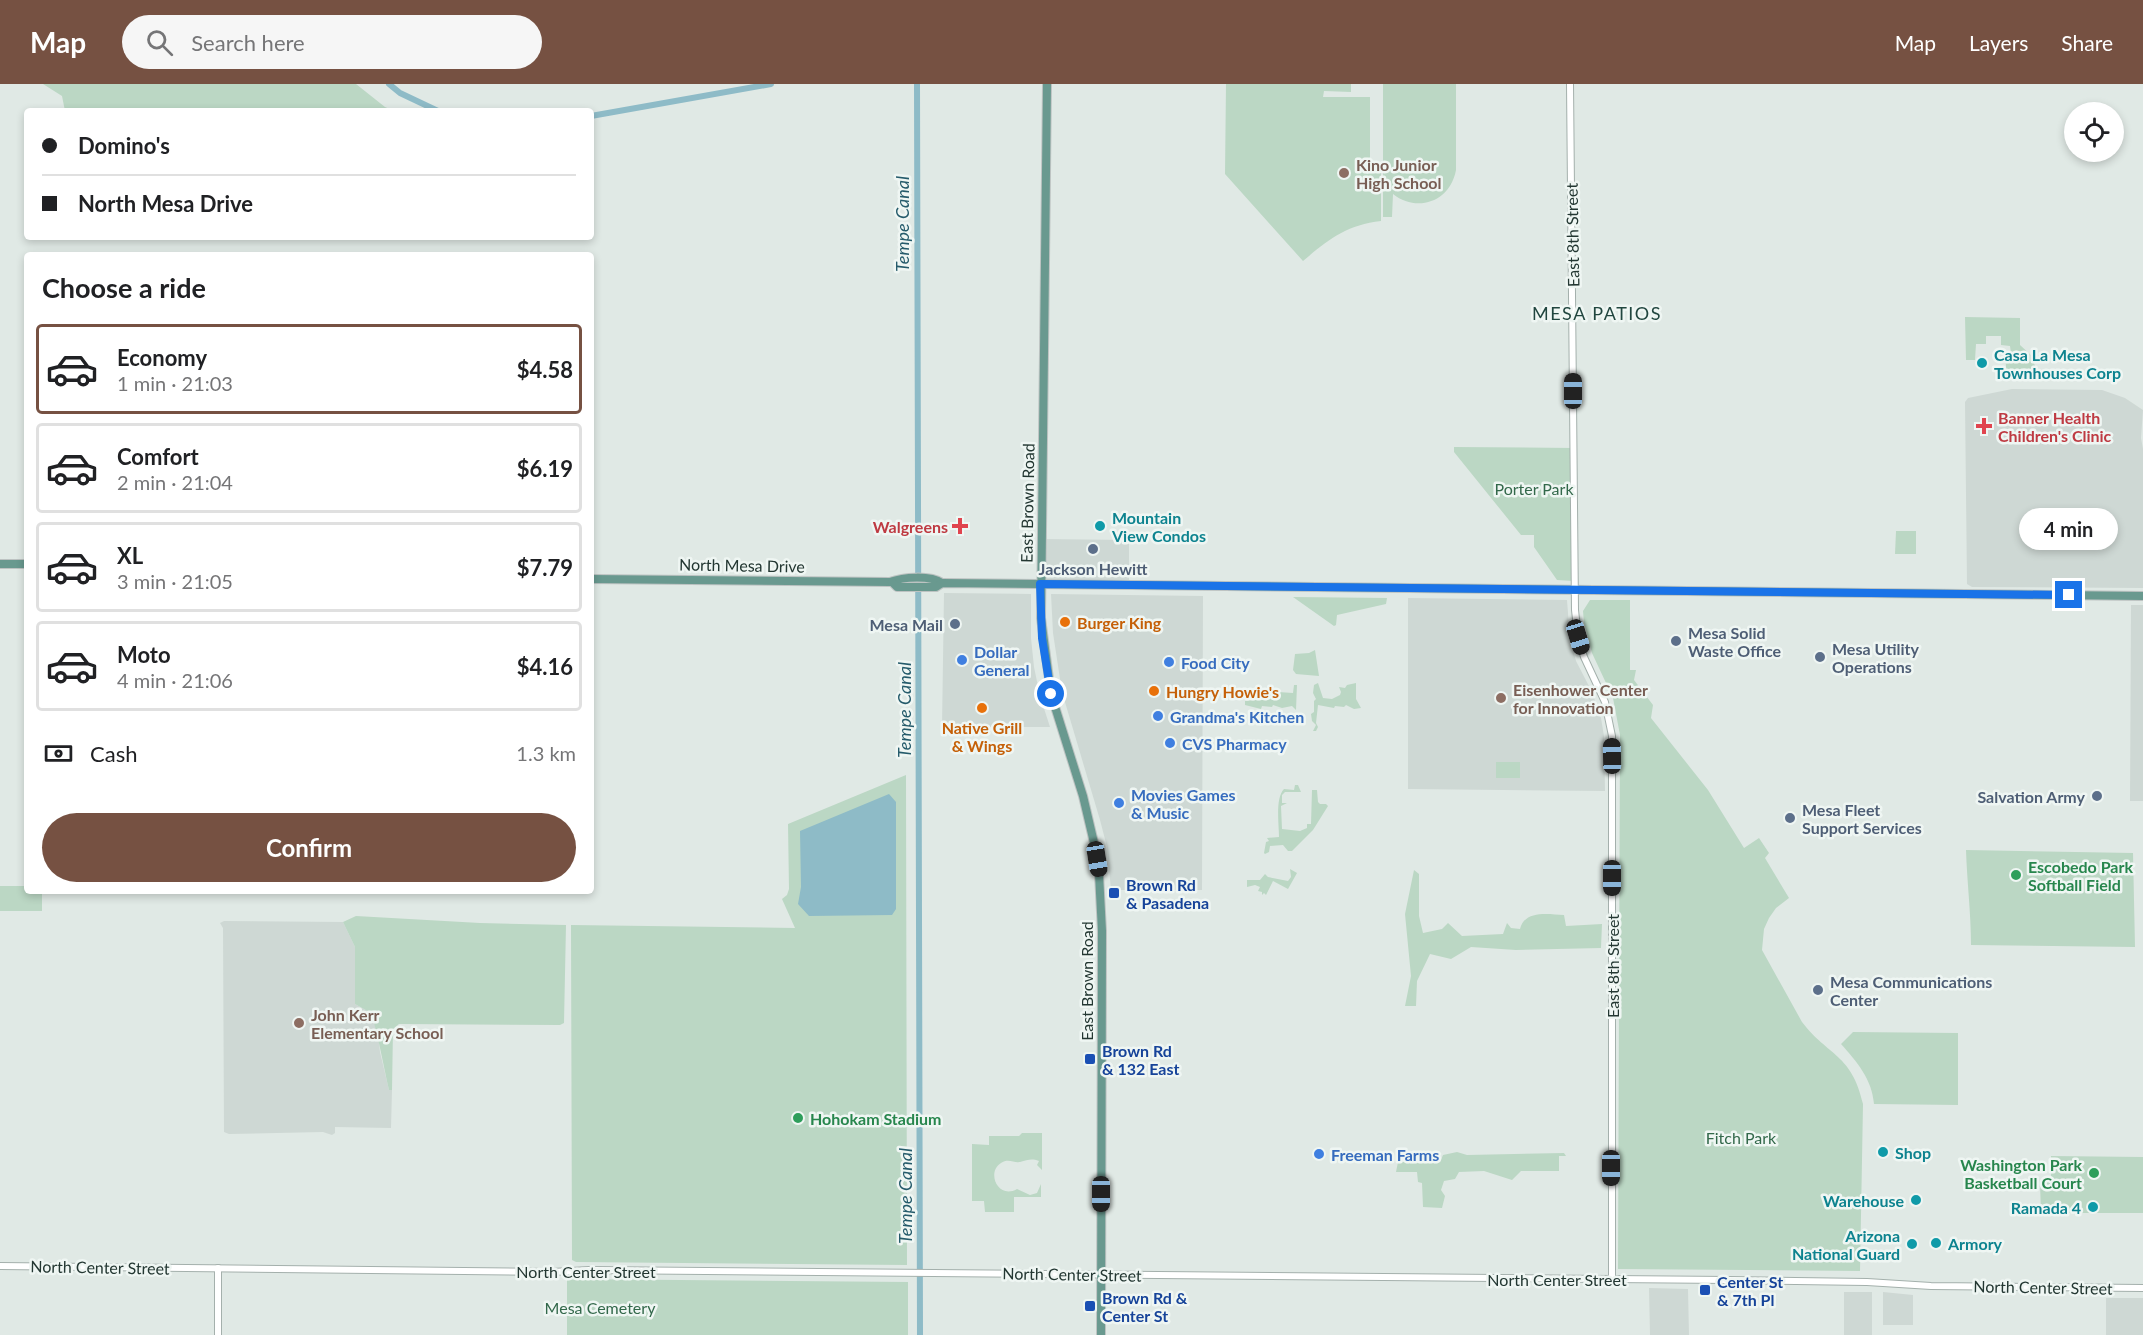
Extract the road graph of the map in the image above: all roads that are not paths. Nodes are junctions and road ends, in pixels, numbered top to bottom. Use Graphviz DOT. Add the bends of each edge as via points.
graph roads {
  1 [pos="1047,84"];
  2 [pos="1570,84"];
  3 [pos="0,564"];
  4 [pos="24,564"];
  5 [pos="594,579"];
  6 [pos="1040,584"];
  7 [pos="1575,591"];
  8 [pos="2143,596"];
  9 [pos="0,1266"];
  10 [pos="218,1268"];
  11 [pos="1101,1275"];
  12 [pos="1612,1280"];
  13 [pos="2143,1288"];
  14 [pos="218,1335"];
  15 [pos="1101,1335"];
  1 -- 6 [label="main road, East Brown Road"];
  2 -- 7 [label="street, East 8th Street"];
  3 -- 4 [label="main road"];
  5 -- 6 [label="main road, North Mesa Drive" via="892,582 897,587 912,583 936,587 942,583"];
  6 -- 7 [label="main road, North Mesa Drive"];
  6 -- 11 [label="main road, East Brown Road" via="1042,638 1051,694 1084,800 1100,874"];
  7 -- 8 [label="main road, North Mesa Drive"];
  7 -- 12 [label="street, East 8th Street" via="1578,637 1605,702 1612,736"];
  9 -- 10 [label="street, North Center Street"];
  10 -- 11 [label="street, North Center Street"];
  10 -- 14 [label="street"];
  11 -- 12 [label="street, North Center Street"];
  11 -- 15 [label="main road, East Brown Road"];
  12 -- 13 [label="street, North Center Street"];
}
